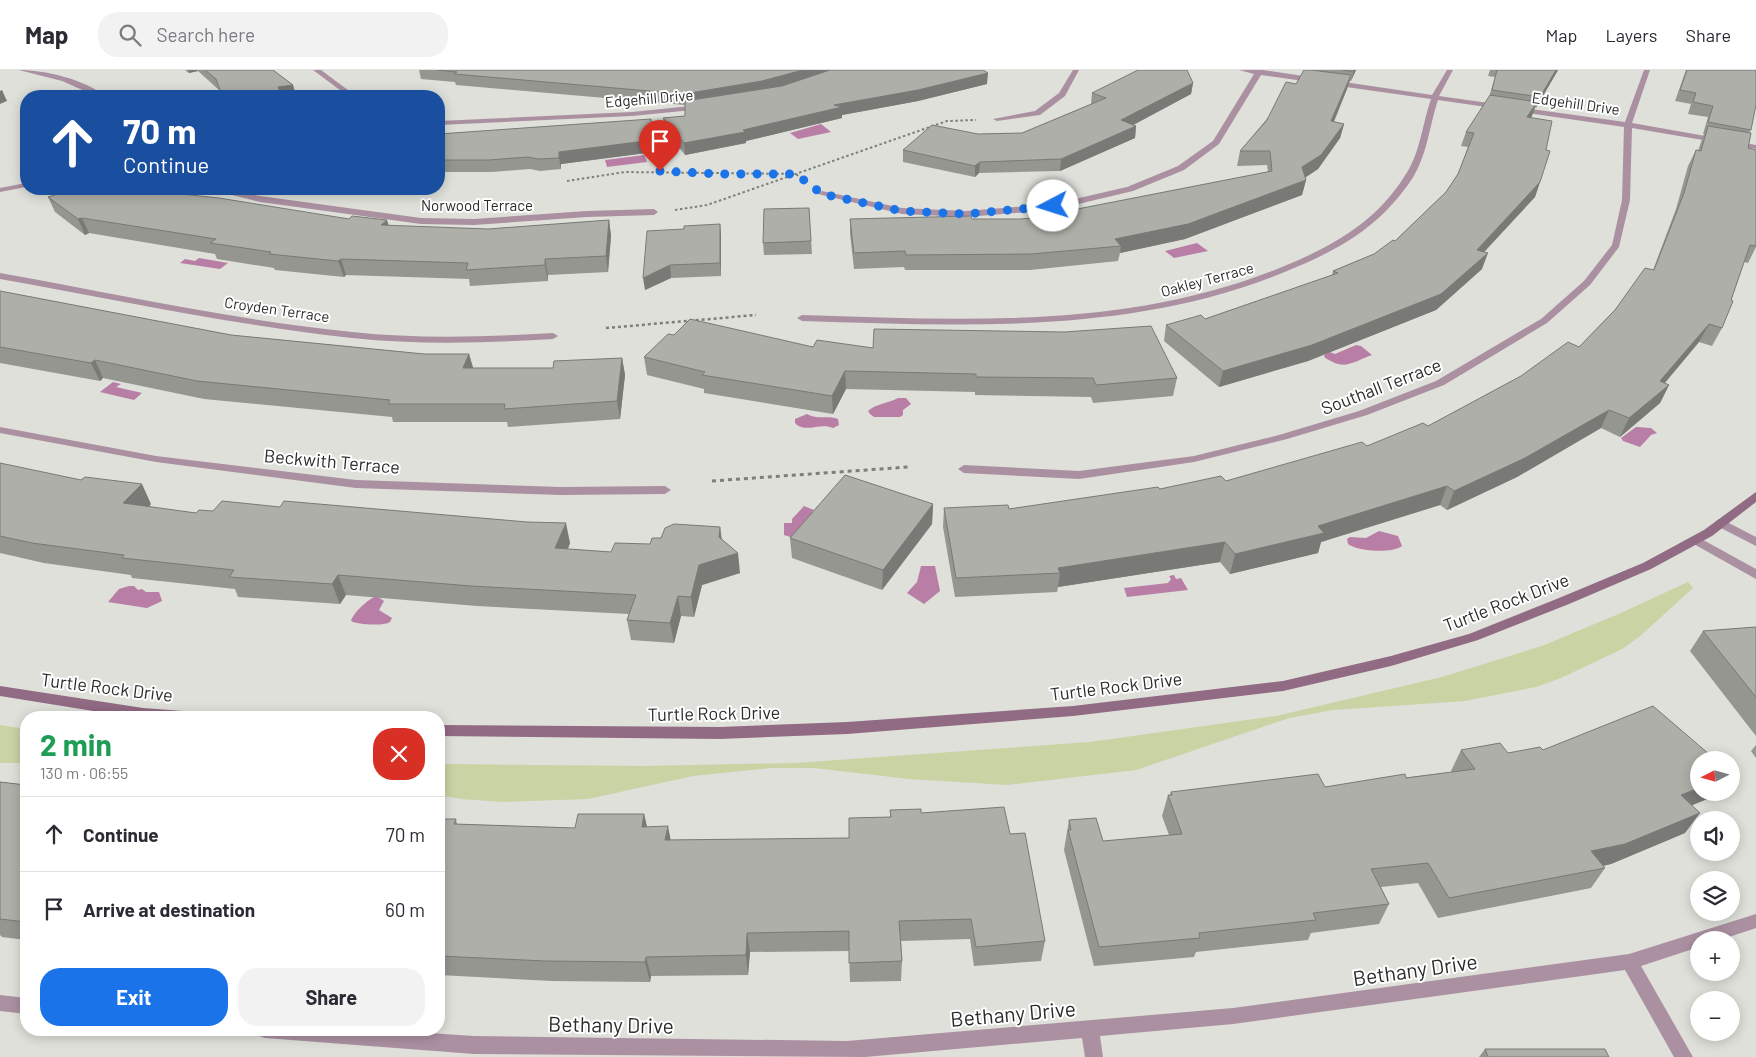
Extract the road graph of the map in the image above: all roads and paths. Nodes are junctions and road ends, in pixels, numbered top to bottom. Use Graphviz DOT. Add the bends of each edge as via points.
graph roads {
  1 [pos="22,70"];
  2 [pos="316,70"];
  3 [pos="1076,70"];
  4 [pos="1242,70"];
  5 [pos="1450,70"];
  6 [pos="1647,70"];
  7 [pos="1259,71"];
  8 [pos="88,90"];
  9 [pos="344,90"];
  10 [pos="1436,97"];
  11 [pos="709,106"];
  12 [pos="997,119"];
  13 [pos="445,123"];
  14 [pos="1628,125"];
  15 [pos="1756,147"];
  16 [pos="796,174"];
  17 [pos="567,181"];
  18 [pos="20,187"];
  19 [pos="0,190"];
  20 [pos="822,194"];
  21 [pos="241,195"];
  22 [pos="654,212"];
  23 [pos="0,276"];
  24 [pos="756,315"];
  25 [pos="802,318"];
  26 [pos="606,328"];
  27 [pos="552,336"];
  28 [pos="0,430"];
  29 [pos="908,467"];
  30 [pos="964,469"];
  31 [pos="712,481"];
  32 [pos="665,490"];
  33 [pos="1756,496"];
  34 [pos="1721,523"];
  35 [pos="1696,540"];
  36 [pos="1756,542"];
  37 [pos="1756,575"];
  38 [pos="0,692"];
  39 [pos="129,711"];
  40 [pos="445,731"];
  41 [pos="1756,921"];
  42 [pos="1629,962"];
  43 [pos="0,1003"];
  44 [pos="20,1005"];
  45 [pos="1090,1029"];
  46 [pos="324,1036"];
  47 [pos="473,1051"];
  48 [pos="1094,1057"];
  49 [pos="1684,1057"];
  1 -- 8 [label="street" via="64,79"];
  2 -- 9 [label="street"];
  3 -- 12 [label="street" via="1062,94 1037,113"];
  4 -- 7 [label="street, Edgehill Drive"];
  5 -- 10 [label="street, Oakley Terrace"];
  6 -- 14 [label="street, Southall Terrace"];
  7 -- 10 [label="street, Edgehill Drive"];
  7 -- 20 [label="street" via="1216,142 1181,168 1130,189 1053,206 966,214 902,211"];
  10 -- 14 [label="street, Edgehill Drive"];
  10 -- 25 [label="street, Oakley Terrace" via="1409,178 1368,224 1330,249 1278,274 1177,304 1066,320 924,322"];
  11 -- 13 [label="street, Edgehill Drive" via="632,114"];
  12 -- 16 [label="path" via="947,121"];
  14 -- 15 [label="street, Edgehill Drive"];
  14 -- 30 [label="street, Southall Terrace" via="1626,200 1616,245 1587,283 1544,321 1440,383 1354,416 1194,459 1079,475"];
  16 -- 17 [label="path" via="625,172"];
  16 -- 20 [label="path"];
  16 -- 22 [label="path" via="707,205"];
  18 -- 19 [label="street"];
  21 -- 22 [label="street, Norwood Terrace" via="421,221 474,222"];
  23 -- 27 [label="street, Croyden Terrace" via="264,324 354,335 481,340"];
  24 -- 26 [label="path"];
  28 -- 32 [label="street, Beckwith Terrace" via="156,459 356,484 560,491"];
  29 -- 31 [label="path"];
  33 -- 34 [label="street, Turtle Rock Drive"];
  34 -- 35 [label="street, Turtle Rock Drive"];
  34 -- 36 [label="street"];
  35 -- 37 [label="street"];
  35 -- 40 [label="street, Turtle Rock Drive" via="1647,566 1473,637 1391,661 1283,686 1073,711 847,728 720,733"];
  38 -- 39 [label="street, Turtle Rock Drive"];
  41 -- 42 [label="street, Bethany Drive"];
  42 -- 45 [label="street, Bethany Drive" via="1234,1016"];
  42 -- 49 [label="street"];
  43 -- 44 [label="street"];
  45 -- 47 [label="street, Bethany Drive" via="847,1050"];
  45 -- 48 [label="street"];
  46 -- 47 [label="street, Bethany Drive"];
}
